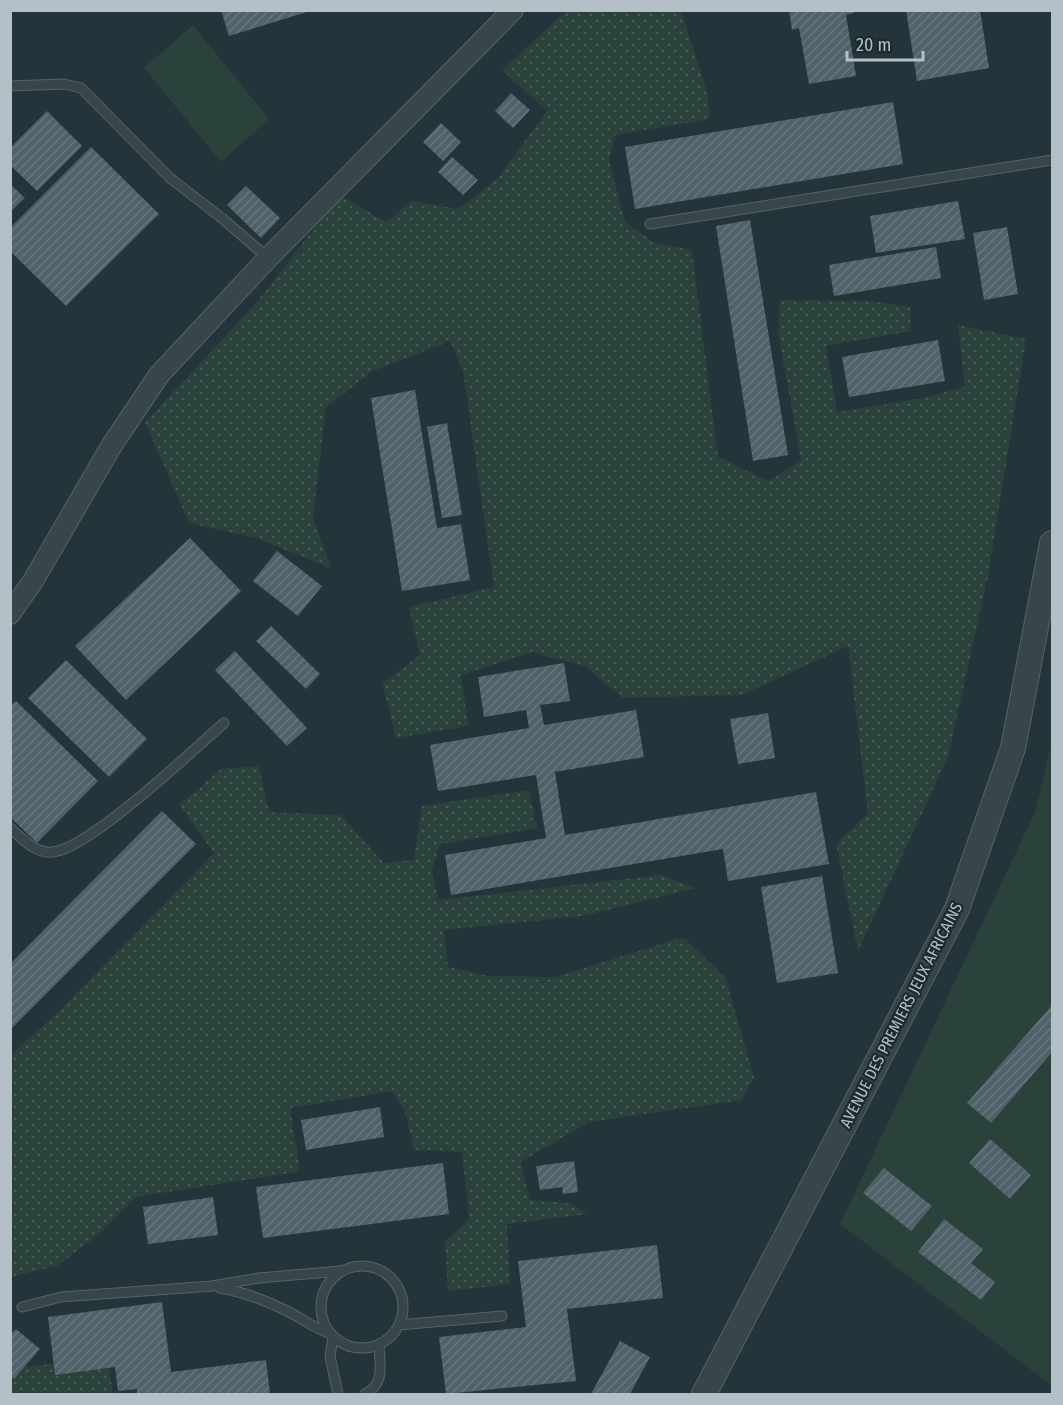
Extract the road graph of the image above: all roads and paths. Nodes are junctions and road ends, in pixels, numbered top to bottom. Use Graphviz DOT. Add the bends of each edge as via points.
graph roads {
  1 [pos="513,10"];
  2 [pos="10,86"];
  3 [pos="1053,160"];
  4 [pos="650,224"];
  5 [pos="268,258"];
  6 [pos="1053,543"];
  7 [pos="10,614"];
  8 [pos="224,723"];
  9 [pos="10,828"];
  10 [pos="341,1271"];
  11 [pos="212,1286"];
  12 [pos="22,1307"];
  13 [pos="502,1316"];
  14 [pos="399,1325"];
  15 [pos="331,1335"];
  16 [pos="379,1346"];
  17 [pos="338,1395"];
  18 [pos="365,1395"];
  19 [pos="704,1395"];
  1 -- 5 [label="street"];
  2 -- 5 [label="lane" via="64,84 81,88 170,178"];
  3 -- 4 [label="lane"];
  5 -- 7 [label="street" via="159,375 137,405"];
  6 -- 19 [label="street, AVENUE DES PREMIERS JEUX AFRICAINS" via="1013,748 957,909"];
  8 -- 9 [label="lane" via="136,801 67,849 37,850"];
  10 -- 11 [label="lane"];
  10 -- 14 [label="lane" via="370,1266 384,1271 402,1295"];
  10 -- 15 [label="lane" via="328,1282 320,1299 321,1317"];
  11 -- 12 [label="lane" via="61,1297"];
  11 -- 15 [label="lane" via="243,1292"];
  13 -- 14 [label="lane"];
  14 -- 16 [label="lane"];
  15 -- 16 [label="lane" via="346,1345"];
  15 -- 17 [label="lane" via="330,1356"];
  16 -- 18 [label="lane" via="380,1379 376,1389"];
}
